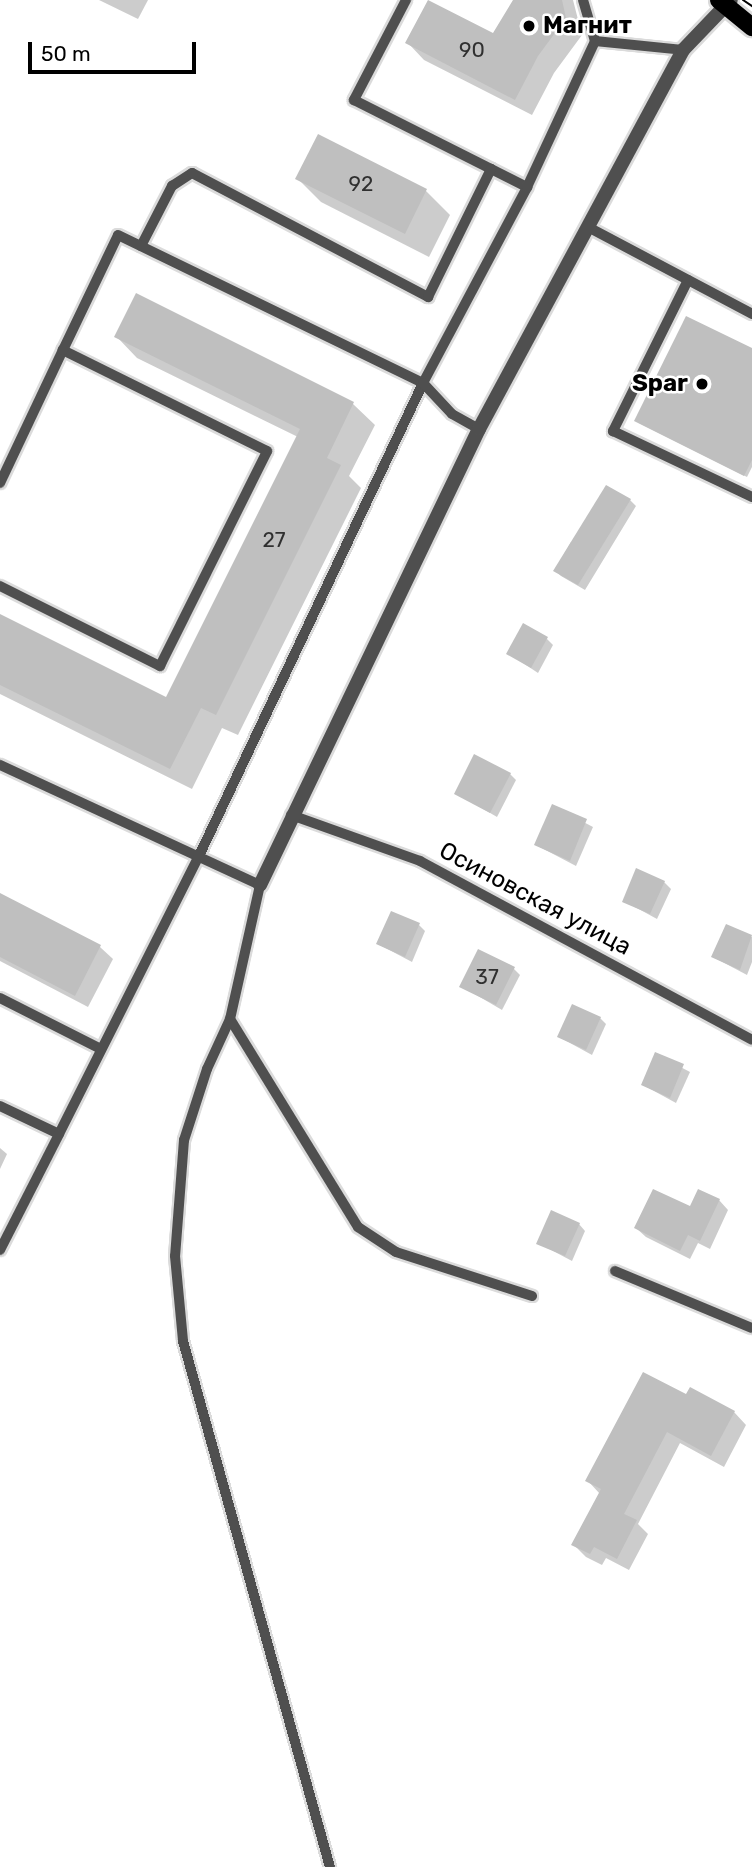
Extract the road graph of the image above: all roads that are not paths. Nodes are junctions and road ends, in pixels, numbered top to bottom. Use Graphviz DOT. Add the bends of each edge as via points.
graph roads {
  1 [pos="406,0"];
  2 [pos="583,0"];
  3 [pos="725,3"];
  4 [pos="752,27"];
  5 [pos="595,41"];
  6 [pos="683,50"];
  7 [pos="491,169"];
  8 [pos="527,187"];
  9 [pos="588,227"];
  10 [pos="141,246"];
  11 [pos="688,280"];
  12 [pos="752,314"];
  13 [pos="63,350"];
  14 [pos="423,383"];
  15 [pos="480,429"];
  16 [pos="0,483"];
  17 [pos="752,497"];
  18 [pos="0,586"];
  19 [pos="0,765"];
  20 [pos="290,815"];
  21 [pos="198,858"];
  22 [pos="260,885"];
  23 [pos="0,998"];
  24 [pos="230,1019"];
  25 [pos="752,1040"];
  26 [pos="101,1049"];
  27 [pos="0,1106"];
  28 [pos="59,1134"];
  29 [pos="0,1250"];
  30 [pos="615,1271"];
  31 [pos="533,1296"];
  32 [pos="752,1328"];
  33 [pos="330,1867"];
  1 -- 7 [label="lane" via="354,100"];
  2 -- 5 [label="lane"];
  3 -- 4 [label="main road"];
  3 -- 6 [label="street"];
  5 -- 6 [label="lane"];
  5 -- 8 [label="lane"];
  6 -- 9 [label="street"];
  7 -- 8 [label="lane"];
  7 -- 10 [label="lane" via="428,297 192,173 172,186"];
  8 -- 14 [label="lane"];
  9 -- 11 [label="lane"];
  9 -- 15 [label="street"];
  10 -- 13 [label="lane" via="118,235"];
  10 -- 14 [label="lane"];
  11 -- 12 [label="lane"];
  11 -- 17 [label="lane" via="613,431"];
  13 -- 16 [label="lane"];
  13 -- 18 [label="lane" via="267,451 160,666"];
  14 -- 15 [label="lane" via="452,414"];
  14 -- 21 [label="lane"];
  15 -- 20 [label="street"];
  19 -- 21 [label="lane"];
  20 -- 22 [label="street"];
  20 -- 25 [label="lane, Осиновская улица" via="420,861"];
  21 -- 22 [label="lane"];
  21 -- 26 [label="lane"];
  22 -- 24 [label="lane"];
  23 -- 26 [label="lane"];
  24 -- 31 [label="lane" via="358,1227 396,1252"];
  24 -- 33 [label="lane" via="207,1069 184,1140 175,1256 183,1341"];
  26 -- 28 [label="lane"];
  27 -- 28 [label="lane"];
  28 -- 29 [label="lane"];
  30 -- 32 [label="lane"];
}
